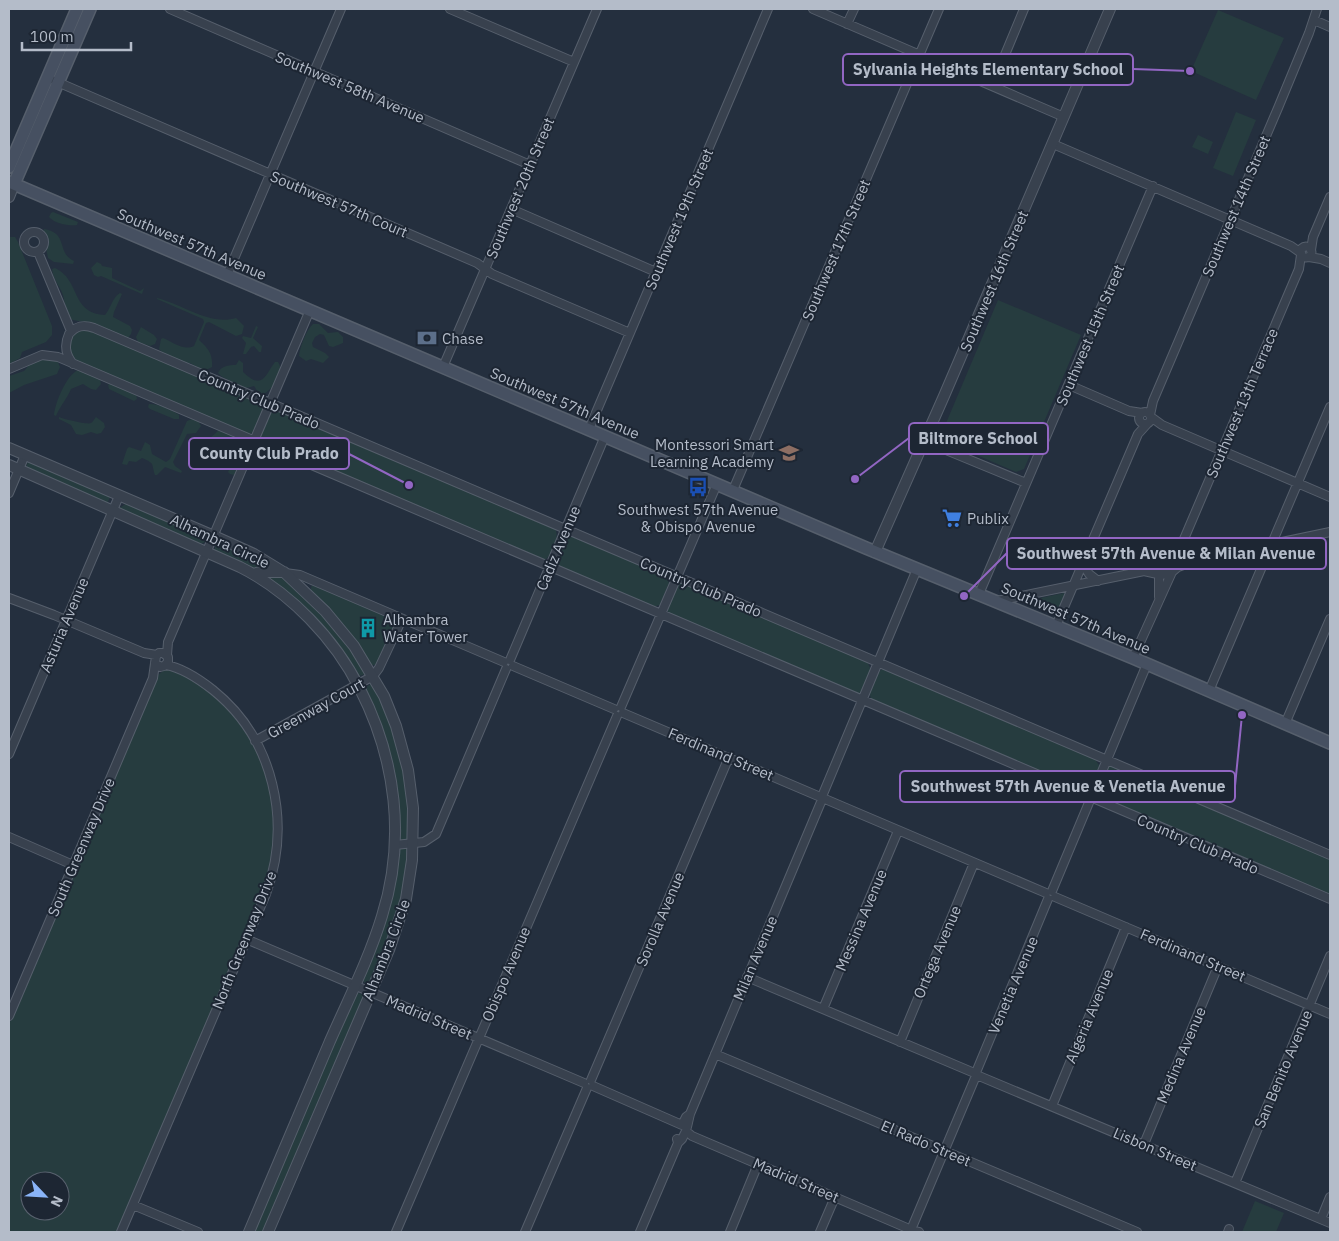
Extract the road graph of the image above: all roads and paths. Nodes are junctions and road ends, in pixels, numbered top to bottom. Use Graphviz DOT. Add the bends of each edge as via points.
graph roads {
  1 [pos="77,9"];
  2 [pos="90,9"];
  3 [pos="170,9"];
  4 [pos="341,9"];
  5 [pos="450,9"];
  6 [pos="597,9"];
  7 [pos="768,9"];
  8 [pos="813,9"];
  9 [pos="854,9"];
  10 [pos="939,9"];
  11 [pos="1024,9"];
  12 [pos="1110,9"];
  13 [pos="1317,9"];
  14 [pos="1314,20"];
  15 [pos="848,24"];
  16 [pos="1330,27"];
  17 [pos="919,54"];
  18 [pos="574,62"];
  19 [pos="314,71"];
  20 [pos="47,78"];
  21 [pos="58,83"];
  22 [pos="992,86"];
  23 [pos="1064,117"];
  24 [pos="1052,144"];
  25 [pos="13,146"];
  26 [pos="530,165"];
  27 [pos="9,167"];
  28 [pos="270,174"];
  29 [pos="12,183"];
  30 [pos="1153,186"];
  31 [pos="9,197"];
  32 [pos="1330,197"];
  33 [pos="511,209"];
  34 [pos="1230,220"];
  35 [pos="38,252"];
  36 [pos="1306,252"];
  37 [pos="1330,263"];
  38 [pos="486,269"];
  39 [pos="656,272"];
  40 [pos="227,276"];
  41 [pos="310,310"];
  42 [pos="71,331"];
  43 [pos="630,333"];
  44 [pos="73,364"];
  45 [pos="443,367"];
  46 [pos="9,369"];
  47 [pos="1069,385"];
  48 [pos="270,404"];
  49 [pos="1330,407"];
  50 [pos="1145,418"];
  51 [pos="589,429"];
  52 [pos="605,436"];
  53 [pos="254,441"];
  54 [pos="924,441"];
  55 [pos="9,448"];
  56 [pos="1222,450"];
  57 [pos="25,455"];
  58 [pos="14,467"];
  59 [pos="1298,483"];
  60 [pos="717,484"];
  61 [pos="1026,484"];
  62 [pos="733,490"];
  63 [pos="9,493"];
  64 [pos="119,496"];
  65 [pos="1330,497"];
  66 [pos="112,511"];
  67 [pos="566,530"];
  68 [pos="1330,532"];
  69 [pos="214,536"];
  70 [pos="1184,539"];
  71 [pos="1272,545"];
  72 [pos="875,552"];
  73 [pos="207,553"];
  74 [pos="1185,556"];
  75 [pos="1200,559"];
  76 [pos="1170,562"];
  77 [pos="1084,564"];
  78 [pos="550,567"];
  79 [pos="917,569"];
  80 [pos="1175,569"];
  81 [pos="1144,571"];
  82 [pos="284,572"];
  83 [pos="253,574"];
  84 [pos="1159,575"];
  85 [pos="676,577"];
  86 [pos="1098,581"];
  87 [pos="1074,586"];
  88 [pos="979,594"];
  89 [pos="1159,596"];
  90 [pos="9,598"];
  91 [pos="996,601"];
  92 [pos="660,615"];
  93 [pos="402,619"];
  94 [pos="1330,619"];
  95 [pos="66,620"];
  96 [pos="1056,626"];
  97 [pos="1132,658"];
  98 [pos="161,660"];
  99 [pos="878,663"];
  100 [pos="508,664"];
  101 [pos="1147,664"];
  102 [pos="373,676"];
  103 [pos="358,684"];
  104 [pos="1209,691"];
  105 [pos="862,700"];
  106 [pos="619,711"];
  107 [pos="1286,724"];
  108 [pos="255,742"];
  109 [pos="1330,743"];
  110 [pos="9,754"];
  111 [pos="729,758"];
  112 [pos="1106,760"];
  113 [pos="822,798"];
  114 [pos="1091,798"];
  115 [pos="898,831"];
  116 [pos="9,837"];
  117 [pos="413,843"];
  118 [pos="395,845"];
  119 [pos="1330,856"];
  120 [pos="974,863"];
  121 [pos="73,865"];
  122 [pos="1050,895"];
  123 [pos="1330,899"];
  124 [pos="1126,927"];
  125 [pos="246,939"];
  126 [pos="1330,956"];
  127 [pos="1218,966"];
  128 [pos="747,977"];
  129 [pos="355,985"];
  130 [pos="371,992"];
  131 [pos="1309,1006"];
  132 [pos="823,1009"];
  133 [pos="1330,1014"];
  134 [pos="9,1016"];
  135 [pos="479,1038"];
  136 [pos="900,1042"];
  137 [pos="715,1054"];
  138 [pos="976,1074"];
  139 [pos="589,1084"];
  140 [pos="1052,1106"];
  141 [pos="684,1129"];
  142 [pos="1144,1144"];
  143 [pos="944,1150"];
  144 [pos="758,1164"];
  145 [pos="1235,1183"];
  146 [pos="835,1197"];
  147 [pos="1330,1197"];
  148 [pos="133,1205"];
  149 [pos="1321,1219"];
  150 [pos="1330,1223"];
  151 [pos="913,1230"];
  152 [pos="122,1232"];
  153 [pos="198,1232"];
  154 [pos="249,1232"];
  155 [pos="268,1232"];
  156 [pos="396,1232"];
  157 [pos="526,1232"];
  158 [pos="640,1232"];
  159 [pos="730,1232"];
  160 [pos="820,1232"];
  161 [pos="1137,1232"];
  1 -- 20 [label="main road"];
  2 -- 21 [label="main road"];
  3 -- 19 [label="street, Southwest 58th Avenue"];
  4 -- 19 [label="street"];
  5 -- 18 [label="street"];
  6 -- 18 [label="street, Southwest 20th Street"];
  7 -- 39 [label="street, Southwest 19th Street"];
  8 -- 15 [label="street"];
  9 -- 15 [label="street"];
  10 -- 17 [label="street, Southwest 17th Street"];
  11 -- 22 [label="street"];
  12 -- 23 [label="street, Southwest 16th Street"];
  13 -- 14 [label="street, Southwest 14th Street"];
  14 -- 16 [label="street"];
  14 -- 34 [label="street, Southwest 14th Street"];
  15 -- 17 [label="street"];
  17 -- 22 [label="street"];
  17 -- 62 [label="street, Southwest 17th Street"];
  18 -- 26 [label="street, Southwest 20th Street"];
  19 -- 26 [label="street, Southwest 58th Avenue"];
  19 -- 28 [label="street"];
  20 -- 21 [label="street, Southwest 57th Court"];
  20 -- 25 [label="main road"];
  21 -- 28 [label="street, Southwest 57th Court"];
  21 -- 29 [label="main road"];
  22 -- 23 [label="street"];
  23 -- 24 [label="street, Southwest 16th Street"];
  24 -- 30 [label="street"];
  24 -- 54 [label="street, Southwest 16th Street"];
  25 -- 27 [label="main road"];
  26 -- 33 [label="street, Southwest 20th Street"];
  28 -- 38 [label="street, Southwest 57th Court"];
  28 -- 40 [label="street"];
  29 -- 31 [label="street"];
  29 -- 40 [label="main road, Southwest 57th Avenue"];
  30 -- 34 [label="street"];
  30 -- 47 [label="street, Southwest 15th Street"];
  32 -- 36 [label="street, Southwest 13th Terrace"];
  33 -- 38 [label="street, Southwest 20th Street"];
  33 -- 39 [label="street"];
  34 -- 36 [label="street"];
  34 -- 50 [label="street, Southwest 14th Street"];
  35 -- 42 [label="street"];
  36 -- 37 [label="street"];
  36 -- 56 [label="street, Southwest 13th Terrace"];
  38 -- 43 [label="street, Southwest 57th Court"];
  38 -- 45 [label="street, Southwest 20th Street"];
  39 -- 43 [label="street, Southwest 19th Street"];
  40 -- 41 [label="main road, Southwest 57th Avenue"];
  41 -- 45 [label="main road, Southwest 57th Avenue"];
  41 -- 48 [label="street"];
  42 -- 44 [label="street" via="66,349"];
  42 -- 48 [label="street, Country Club Prado" via="78,326 94,328"];
  43 -- 51 [label="street, Southwest 19th Street"];
  44 -- 46 [label="street, Country Club Prado" via="53,355 42,355"];
  44 -- 53 [label="street, Country Club Prado"];
  45 -- 51 [label="main road, Southwest 57th Avenue"];
  47 -- 50 [label="street"];
  47 -- 61 [label="street, Southwest 15th Street"];
  48 -- 53 [label="street"];
  48 -- 67 [label="street, Country Club Prado"];
  49 -- 59 [label="street"];
  50 -- 56 [label="street"];
  50 -- 77 [label="street, Southwest 14th Street"];
  51 -- 52 [label="main road, Southwest 57th Avenue"];
  52 -- 60 [label="main road, Southwest 57th Avenue"];
  52 -- 67 [label="street, Cadiz Avenue"];
  53 -- 69 [label="street"];
  53 -- 78 [label="street, Country Club Prado"];
  54 -- 61 [label="street"];
  54 -- 72 [label="street, Southwest 16th Street"];
  55 -- 57 [label="street, Alhambra Circle"];
  56 -- 59 [label="street"];
  56 -- 70 [label="street, Southwest 13th Terrace"];
  57 -- 58 [label="street"];
  57 -- 64 [label="street, Alhambra Circle"];
  58 -- 63 [label="street"];
  58 -- 66 [label="street, Alhambra Circle"];
  59 -- 65 [label="street"];
  59 -- 71 [label="street"];
  60 -- 62 [label="main road, Southwest 57th Avenue"];
  60 -- 85 [label="street, Obispo Avenue"];
  61 -- 88 [label="street, Southwest 15th Street"];
  62 -- 72 [label="main road, Southwest 57th Avenue"];
  64 -- 66 [label="street, Asturia Avenue"];
  64 -- 69 [label="street, Alhambra Circle"];
  66 -- 73 [label="street, Alhambra Circle"];
  66 -- 95 [label="street, Asturia Avenue"];
  67 -- 78 [label="street, Cadiz Avenue"];
  67 -- 85 [label="street, Country Club Prado"];
  68 -- 71 [label="street"];
  69 -- 73 [label="street"];
  69 -- 82 [label="street, Alhambra Circle"];
  70 -- 74 [label="street, Southwest 13th Terrace"];
  70 -- 76 [label="street, Southwest 13th Terrace"];
  71 -- 75 [label="street"];
  71 -- 104 [label="street"];
  72 -- 79 [label="main road, Southwest 57th Avenue"];
  73 -- 83 [label="street, Alhambra Circle"];
  73 -- 98 [label="street"];
  74 -- 75 [label="street"];
  74 -- 76 [label="street"];
  74 -- 80 [label="street"];
  75 -- 80 [label="street"];
  76 -- 81 [label="street"];
  76 -- 84 [label="street, Southwest 13th Terrace"];
  77 -- 86 [label="street"];
  77 -- 87 [label="street, Southwest 14th Street"];
  78 -- 92 [label="street, Country Club Prado"];
  78 -- 100 [label="street, Cadiz Avenue"];
  79 -- 88 [label="main road, Southwest 57th Avenue"];
  79 -- 99 [label="street, Milan Avenue"];
  80 -- 84 [label="street"];
  80 -- 89 [label="street"];
  81 -- 84 [label="street"];
  81 -- 86 [label="street"];
  82 -- 83 [label="street"];
  82 -- 93 [label="street, Ferdinand Street" via="300,575"];
  82 -- 102 [label="street, Alhambra Circle" via="338,625"];
  83 -- 103 [label="street, Alhambra Circle" via="313,624 340,655"];
  84 -- 89 [label="street"];
  85 -- 92 [label="street, Obispo Avenue"];
  85 -- 99 [label="street, Country Club Prado"];
  86 -- 87 [label="street"];
  87 -- 91 [label="street"];
  87 -- 96 [label="street, Southwest 14th Street"];
  88 -- 91 [label="main road, Southwest 57th Avenue"];
  89 -- 97 [label="street"];
  90 -- 95 [label="street, North Greenway Drive"];
  91 -- 96 [label="main road, Southwest 57th Avenue"];
  92 -- 105 [label="street, Country Club Prado"];
  92 -- 106 [label="street, Obispo Avenue"];
  93 -- 100 [label="street, Ferdinand Street"];
  93 -- 102 [label="street, Greenway Court"];
  94 -- 107 [label="street"];
  95 -- 98 [label="street, North Greenway Drive"];
  95 -- 110 [label="street, Asturia Avenue"];
  96 -- 97 [label="main road, Southwest 57th Avenue"];
  97 -- 101 [label="main road, Southwest 57th Avenue"];
  98 -- 108 [label="street, North Greenway Drive" via="204,684 225,701"];
  98 -- 121 [label="street, South Greenway Drive"];
  99 -- 105 [label="street, Milan Avenue"];
  99 -- 112 [label="street, Country Club Prado"];
  100 -- 106 [label="street, Ferdinand Street"];
  100 -- 117 [label="street, Cadiz Avenue" via="436,834 427,841"];
  101 -- 104 [label="main road, Southwest 57th Avenue"];
  101 -- 112 [label="street, Venetia Avenue"];
  102 -- 103 [label="street, Greenway Court"];
  102 -- 117 [label="street, Alhambra Circle" via="390,710 406,759"];
  103 -- 108 [label="street, Greenway Court"];
  103 -- 118 [label="street, Alhambra Circle" via="376,722 387,757 395,806"];
  104 -- 107 [label="main road, Southwest 57th Avenue"];
  105 -- 113 [label="street, Milan Avenue"];
  105 -- 114 [label="street, Country Club Prado"];
  106 -- 111 [label="street, Ferdinand Street"];
  106 -- 135 [label="street, Obispo Avenue"];
  107 -- 109 [label="main road, Southwest 57th Avenue"];
  108 -- 125 [label="street, North Greenway Drive" via="273,786 278,838 271,879"];
  111 -- 113 [label="street, Ferdinand Street"];
  111 -- 139 [label="street, Sorolla Avenue"];
  112 -- 114 [label="street, Venetia Avenue"];
  112 -- 119 [label="street, Country Club Prado"];
  113 -- 115 [label="street, Ferdinand Street"];
  113 -- 128 [label="street, Milan Avenue"];
  114 -- 122 [label="street, Venetia Avenue"];
  114 -- 123 [label="street, Country Club Prado"];
  115 -- 120 [label="street, Ferdinand Street"];
  115 -- 132 [label="street, Messina Avenue"];
  116 -- 121 [label="street"];
  117 -- 118 [label="street, Cadiz Avenue"];
  117 -- 130 [label="street, Alhambra Circle" via="404,906"];
  118 -- 129 [label="street, Alhambra Circle" via="385,907"];
  120 -- 122 [label="street, Ferdinand Street"];
  120 -- 136 [label="street, Ortega Avenue"];
  121 -- 134 [label="street, South Greenway Drive"];
  122 -- 124 [label="street, Ferdinand Street"];
  122 -- 138 [label="street, Venetia Avenue"];
  124 -- 127 [label="street, Ferdinand Street"];
  124 -- 140 [label="street, Algeria Avenue"];
  125 -- 129 [label="street, Madrid Street"];
  125 -- 148 [label="street, North Greenway Drive"];
  126 -- 131 [label="street, San Benito Avenue"];
  127 -- 131 [label="street, Ferdinand Street"];
  127 -- 142 [label="street, Medina Avenue"];
  128 -- 132 [label="street, Lisbon Street"];
  128 -- 137 [label="street, Milan Avenue"];
  129 -- 130 [label="street, Madrid Street"];
  129 -- 154 [label="street, Alhambra Circle"];
  130 -- 135 [label="street, Madrid Street"];
  130 -- 155 [label="street, Alhambra Circle"];
  131 -- 133 [label="street, Ferdinand Street"];
  131 -- 145 [label="street, San Benito Avenue"];
  132 -- 136 [label="street, Lisbon Street"];
  135 -- 139 [label="street, Madrid Street"];
  135 -- 156 [label="street, Obispo Avenue"];
  136 -- 138 [label="street, Lisbon Street"];
  137 -- 141 [label="street, Milan Avenue" via="690,1114 686,1116"];
  137 -- 143 [label="street, El Rado Street"];
  138 -- 140 [label="street, Lisbon Street"];
  138 -- 143 [label="street, Venetia Avenue"];
  139 -- 141 [label="street, Madrid Street"];
  139 -- 157 [label="street, Sorolla Avenue"];
  140 -- 142 [label="street, Lisbon Street"];
  141 -- 144 [label="street, Madrid Street" via="692,1136"];
  141 -- 158 [label="street, Milan Avenue"];
  142 -- 145 [label="street, Lisbon Street"];
  143 -- 151 [label="street, Venetia Avenue"];
  143 -- 161 [label="street, El Rado Street"];
  144 -- 146 [label="street, Madrid Street"];
  144 -- 159 [label="street"];
  145 -- 149 [label="street, Lisbon Street"];
  146 -- 151 [label="street, Madrid Street"];
  146 -- 160 [label="street"];
  147 -- 149 [label="street"];
  148 -- 152 [label="street, North Greenway Drive"];
  148 -- 153 [label="street"];
  149 -- 150 [label="street, Lisbon Street"];
}
